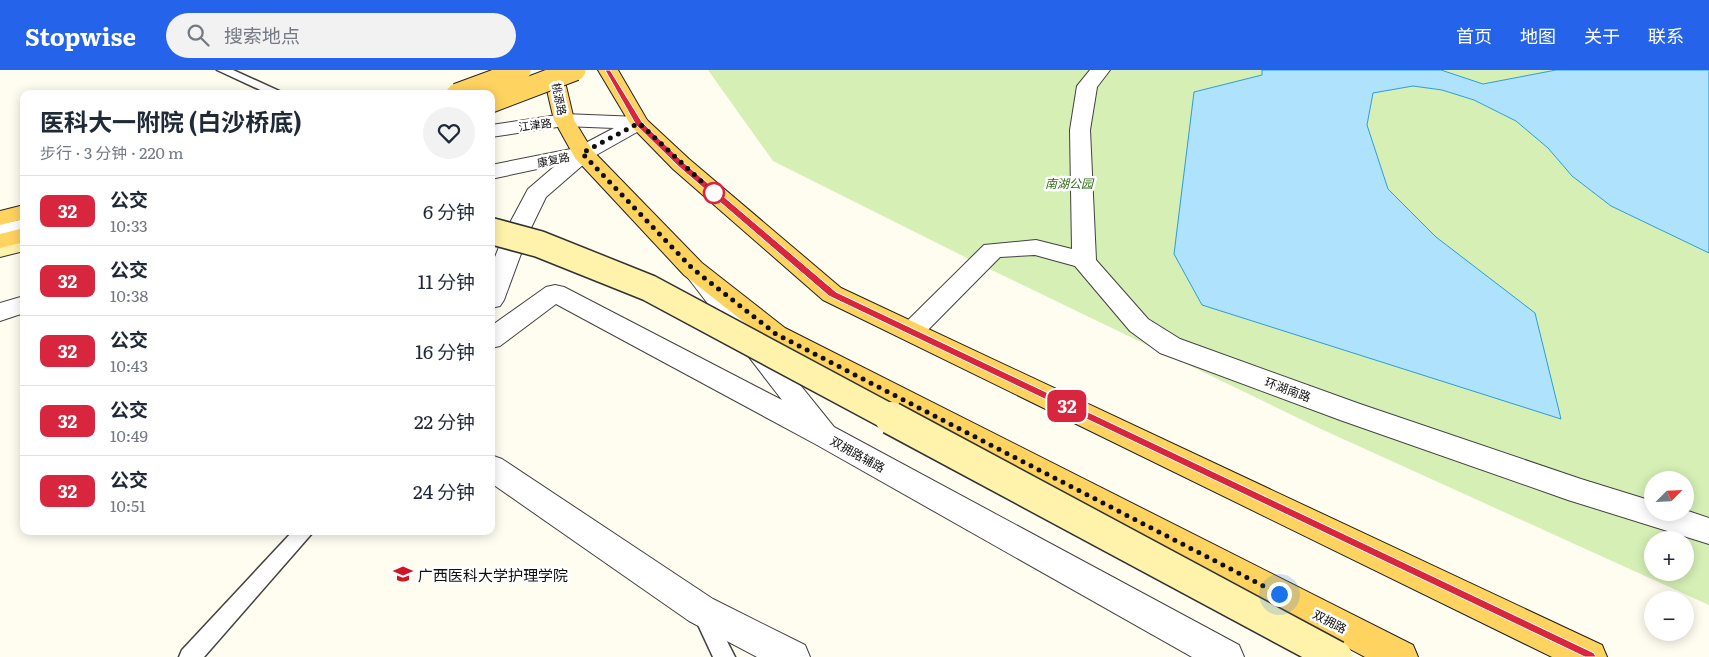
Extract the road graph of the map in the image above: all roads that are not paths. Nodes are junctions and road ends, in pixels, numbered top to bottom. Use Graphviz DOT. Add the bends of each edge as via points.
graph roads {
  1 [pos="223,70"];
  2 [pos="485,70"];
  3 [pos="522,70"];
  4 [pos="556,70"];
  5 [pos="575,70"];
  6 [pos="608,70"];
  7 [pos="1100,70"];
  8 [pos="270,90"];
  9 [pos="468,90"];
  10 [pos="482,90"];
  11 [pos="495,100"];
  12 [pos="564,120"];
  13 [pos="639,123"];
  14 [pos="495,129"];
  15 [pos="582,153"];
  16 [pos="495,171"];
  17 [pos="20,213"];
  18 [pos="0,218"];
  19 [pos="20,227"];
  20 [pos="0,231"];
  21 [pos="495,232"];
  22 [pos="20,236"];
  23 [pos="0,241"];
  24 [pos="20,245"];
  25 [pos="0,249"];
  26 [pos="1084,261"];
  27 [pos="693,269"];
  28 [pos="495,290"];
  29 [pos="20,305"];
  30 [pos="0,312"];
  31 [pos="912,332"];
  32 [pos="495,336"];
  33 [pos="827,437"];
  34 [pos="495,471"];
  35 [pos="1709,532"];
  36 [pos="300,535"];
  37 [pos="702,610"];
  38 [pos="190,657"];
  39 [pos="724,657"];
  40 [pos="792,657"];
  41 [pos="1226,657"];
  42 [pos="1336,657"];
  43 [pos="1400,657"];
  44 [pos="1589,657"];
  1 -- 8 [label="lane"];
  2 -- 10 [label="street"];
  3 -- 9 [label="main road, bridge"];
  4 -- 12 [label="main road, 桃源路" via="556,86"];
  5 -- 11 [label="main road, bridge"];
  6 -- 13 [label="main road"];
  7 -- 26 [label="street" via="1086,86 1080,130"];
  12 -- 13 [label="street, 江津路"];
  12 -- 14 [label="street, 江津路"];
  12 -- 15 [label="main road, 桃源路"];
  13 -- 15 [label="street, 康复路"];
  13 -- 31 [label="main road" via="681,164 832,294"];
  15 -- 16 [label="street, 康复路"];
  15 -- 27 [label="main road, 双拥路"];
  15 -- 28 [label="street" via="536,194"];
  17 -- 18 [label="main road"];
  19 -- 20 [label="street"];
  21 -- 42 [label="main road, bridge" via="539,244 649,288"];
  22 -- 23 [label="main road"];
  24 -- 25 [label="main road"];
  26 -- 31 [label="street" via="1036,247 993,250"];
  26 -- 35 [label="street, 环湖南路" via="1139,325 1170,346 1579,492"];
  27 -- 33 [label="street"];
  27 -- 43 [label="main road, 双拥路" via="776,334"];
  29 -- 30 [label="street"];
  31 -- 44 [label="main road"];
  32 -- 33 [label="street, 双拥路辅路" via="555,293"];
  33 -- 41 [label="street, 双拥路辅路"];
  34 -- 37 [label="street"];
  36 -- 38 [label="lane"];
  37 -- 39 [label="lane"];
  37 -- 40 [label="street"];
}
